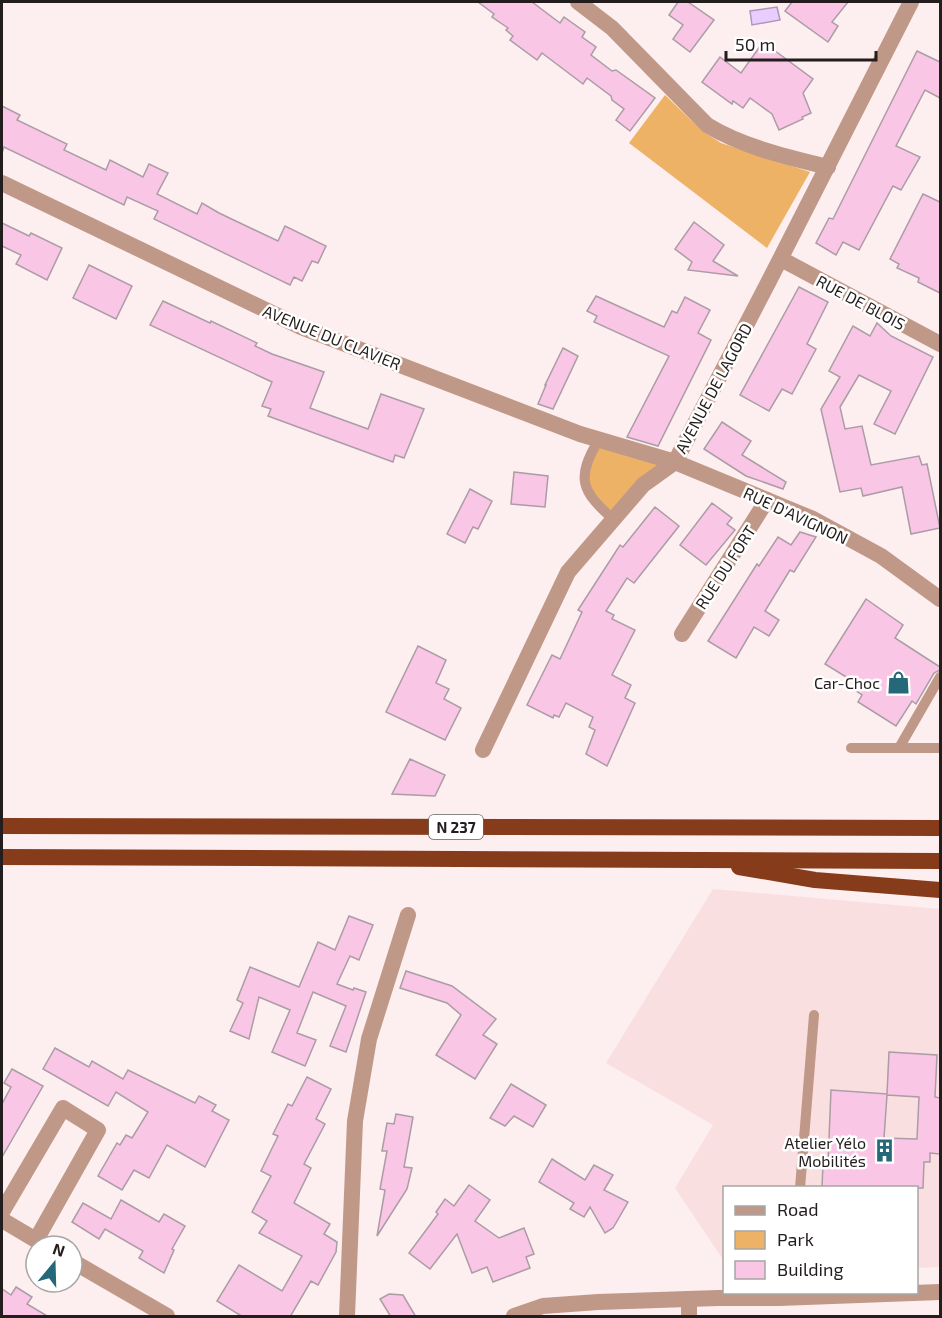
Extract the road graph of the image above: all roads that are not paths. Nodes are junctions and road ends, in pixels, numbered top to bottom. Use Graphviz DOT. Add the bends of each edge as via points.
graph roads {
  1 [pos="578,2"];
  2 [pos="908,3"];
  3 [pos="828,167"];
  4 [pos="2,183"];
  5 [pos="781,259"];
  6 [pos="940,344"];
  7 [pos="598,441"];
  8 [pos="675,462"];
  9 [pos="767,500"];
  10 [pos="613,519"];
  11 [pos="940,599"];
  12 [pos="682,634"];
  13 [pos="940,677"];
  14 [pos="851,748"];
  15 [pos="899,748"];
  16 [pos="940,748"];
  17 [pos="483,750"];
  18 [pos="940,820"];
  19 [pos="2,826"];
  20 [pos="910,828"];
  21 [pos="940,828"];
  22 [pos="2,857"];
  23 [pos="690,858"];
  24 [pos="940,861"];
  25 [pos="940,890"];
  26 [pos="408,915"];
  27 [pos="814,1015"];
  28 [pos="801,1186"];
  29 [pos="2,1212"];
  30 [pos="2,1220"];
  31 [pos="26,1234"];
  32 [pos="46,1234"];
  33 [pos="84,1268"];
  34 [pos="940,1292"];
  35 [pos="918,1293"];
  36 [pos="886,1294"];
  37 [pos="689,1299"];
  38 [pos="167,1317"];
  39 [pos="347,1317"];
  40 [pos="514,1317"];
  41 [pos="690,1317"];
  1 -- 3 [label="street" via="612,28 719,133"];
  2 -- 3 [label="street, AVENUE DE LAGORD"];
  3 -- 5 [label="street, AVENUE DE LAGORD"];
  4 -- 7 [label="street, AVENUE DU CLAVIER" via="301,327"];
  5 -- 6 [label="street, RUE DE BLOIS"];
  5 -- 8 [label="street, AVENUE DE LAGORD"];
  7 -- 8 [label="street, AVENUE DU CLAVIER"];
  7 -- 10 [label="lane" via="584,468 584,480 588,493"];
  8 -- 9 [label="street, RUE D'AVIGNON"];
  8 -- 10 [label="street, AVENUE DE LAGORD" via="643,485"];
  9 -- 11 [label="street, RUE D'AVIGNON" via="813,519 881,556"];
  9 -- 12 [label="street, RUE DU FORT"];
  10 -- 17 [label="street, AVENUE DE LAGORD" via="568,572"];
  13 -- 15 [label="lane"];
  14 -- 15 [label="lane"];
  15 -- 16 [label="lane"];
  18 -- 20 [label="highway"];
  19 -- 20 [label="highway, N 237"];
  20 -- 21 [label="highway, N 237"];
  22 -- 23 [label="highway, N 237"];
  23 -- 24 [label="highway, N 237"];
  23 -- 25 [label="highway" via="815,880"];
  26 -- 39 [label="street" via="369,1039 355,1121"];
  27 -- 28 [label="lane"];
  29 -- 32 [label="street" via="63,1108 98,1130"];
  30 -- 31 [label="street"];
  33 -- 38 [label="street"];
  34 -- 35 [label="street"];
  36 -- 37 [label="street"];
  37 -- 40 [label="street" via="543,1306"];
  37 -- 41 [label="street"];
}
